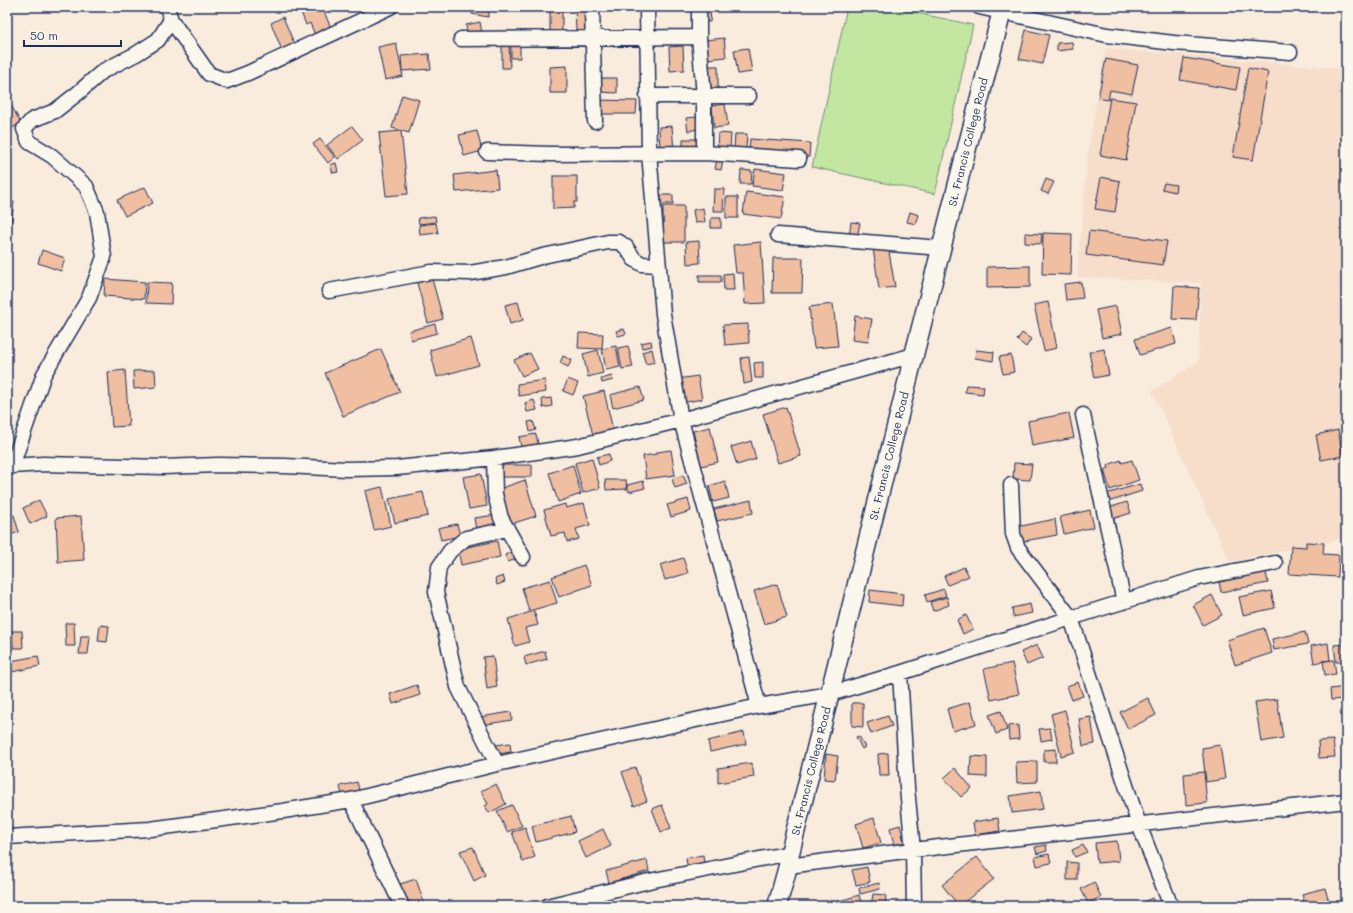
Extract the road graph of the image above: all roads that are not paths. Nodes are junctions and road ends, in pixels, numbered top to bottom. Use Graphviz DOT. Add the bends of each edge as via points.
graph roads {
  1 [pos="390,7"];
  2 [pos="592,7"];
  3 [pos="647,7"];
  4 [pos="699,7"];
  5 [pos="979,7"];
  6 [pos="1003,9"];
  7 [pos="169,13"];
  8 [pos="647,37"];
  9 [pos="699,37"];
  10 [pos="593,38"];
  11 [pos="461,39"];
  12 [pos="1290,52"];
  13 [pos="647,96"];
  14 [pos="704,96"];
  15 [pos="749,96"];
  16 [pos="595,121"];
  17 [pos="487,152"];
  18 [pos="649,153"];
  19 [pos="704,154"];
  20 [pos="799,159"];
  21 [pos="778,235"];
  22 [pos="941,248"];
  23 [pos="658,265"];
  24 [pos="329,291"];
  25 [pos="914,355"];
  26 [pos="1083,415"];
  27 [pos="681,420"];
  28 [pos="494,458"];
  29 [pos="10,468"];
  30 [pos="1011,485"];
  31 [pos="508,530"];
  32 [pos="523,557"];
  33 [pos="1275,563"];
  34 [pos="1124,602"];
  35 [pos="1070,618"];
  36 [pos="900,674"];
  37 [pos="830,694"];
  38 [pos="759,706"];
  39 [pos="497,764"];
  40 [pos="351,800"];
  41 [pos="1346,801"];
  42 [pos="1139,825"];
  43 [pos="7,837"];
  44 [pos="913,850"];
  45 [pos="789,860"];
  46 [pos="402,906"];
  47 [pos="547,906"];
  48 [pos="777,906"];
  49 [pos="914,906"];
  50 [pos="1171,906"];
  1 -- 7 [label="street" via="227,81 209,74"];
  2 -- 10 [label="street"];
  3 -- 8 [label="street"];
  4 -- 9 [label="street"];
  5 -- 6 [label="street"];
  6 -- 12 [label="street" via="1107,35"];
  6 -- 22 [label="main road, St. Francis College Road"];
  7 -- 29 [label="street" via="158,40 103,71 55,110 32,120 24,129 29,142 52,156 86,186 97,212 104,257 89,298 44,374"];
  8 -- 9 [label="street"];
  8 -- 10 [label="street"];
  8 -- 13 [label="street"];
  9 -- 14 [label="street"];
  10 -- 11 [label="street"];
  10 -- 16 [label="street"];
  13 -- 14 [label="street"];
  13 -- 18 [label="street"];
  14 -- 15 [label="street"];
  14 -- 19 [label="street"];
  17 -- 18 [label="street"];
  18 -- 19 [label="street"];
  18 -- 23 [label="street"];
  19 -- 20 [label="street"];
  21 -- 22 [label="street"];
  22 -- 25 [label="main road, St. Francis College Road"];
  23 -- 24 [label="street" via="642,264 619,242 608,242 506,267 470,273 430,272"];
  23 -- 27 [label="street" via="663,314"];
  25 -- 27 [label="street"];
  25 -- 37 [label="main road, St. Francis College Road"];
  26 -- 34 [label="street"];
  27 -- 28 [label="street" via="578,446"];
  27 -- 38 [label="street"];
  28 -- 29 [label="street" via="397,468 354,469 43,464"];
  28 -- 31 [label="street" via="495,494 501,518"];
  30 -- 35 [label="street" via="1013,534 1018,548"];
  31 -- 32 [label="street"];
  31 -- 39 [label="street" via="466,538 450,551 439,567 436,592 458,687"];
  33 -- 34 [label="street" via="1199,578"];
  34 -- 35 [label="street"];
  35 -- 36 [label="street"];
  35 -- 42 [label="street"];
  36 -- 37 [label="street"];
  36 -- 44 [label="street"];
  37 -- 38 [label="street"];
  37 -- 45 [label="main road, St. Francis College Road"];
  38 -- 39 [label="street"];
  39 -- 40 [label="street"];
  40 -- 43 [label="street" via="150,829"];
  40 -- 46 [label="street"];
  41 -- 42 [label="street"];
  42 -- 44 [label="street"];
  42 -- 50 [label="street"];
  44 -- 45 [label="street"];
  44 -- 49 [label="street"];
  45 -- 47 [label="street" via="649,881"];
  45 -- 48 [label="main road, St. Francis College Road"];
}
